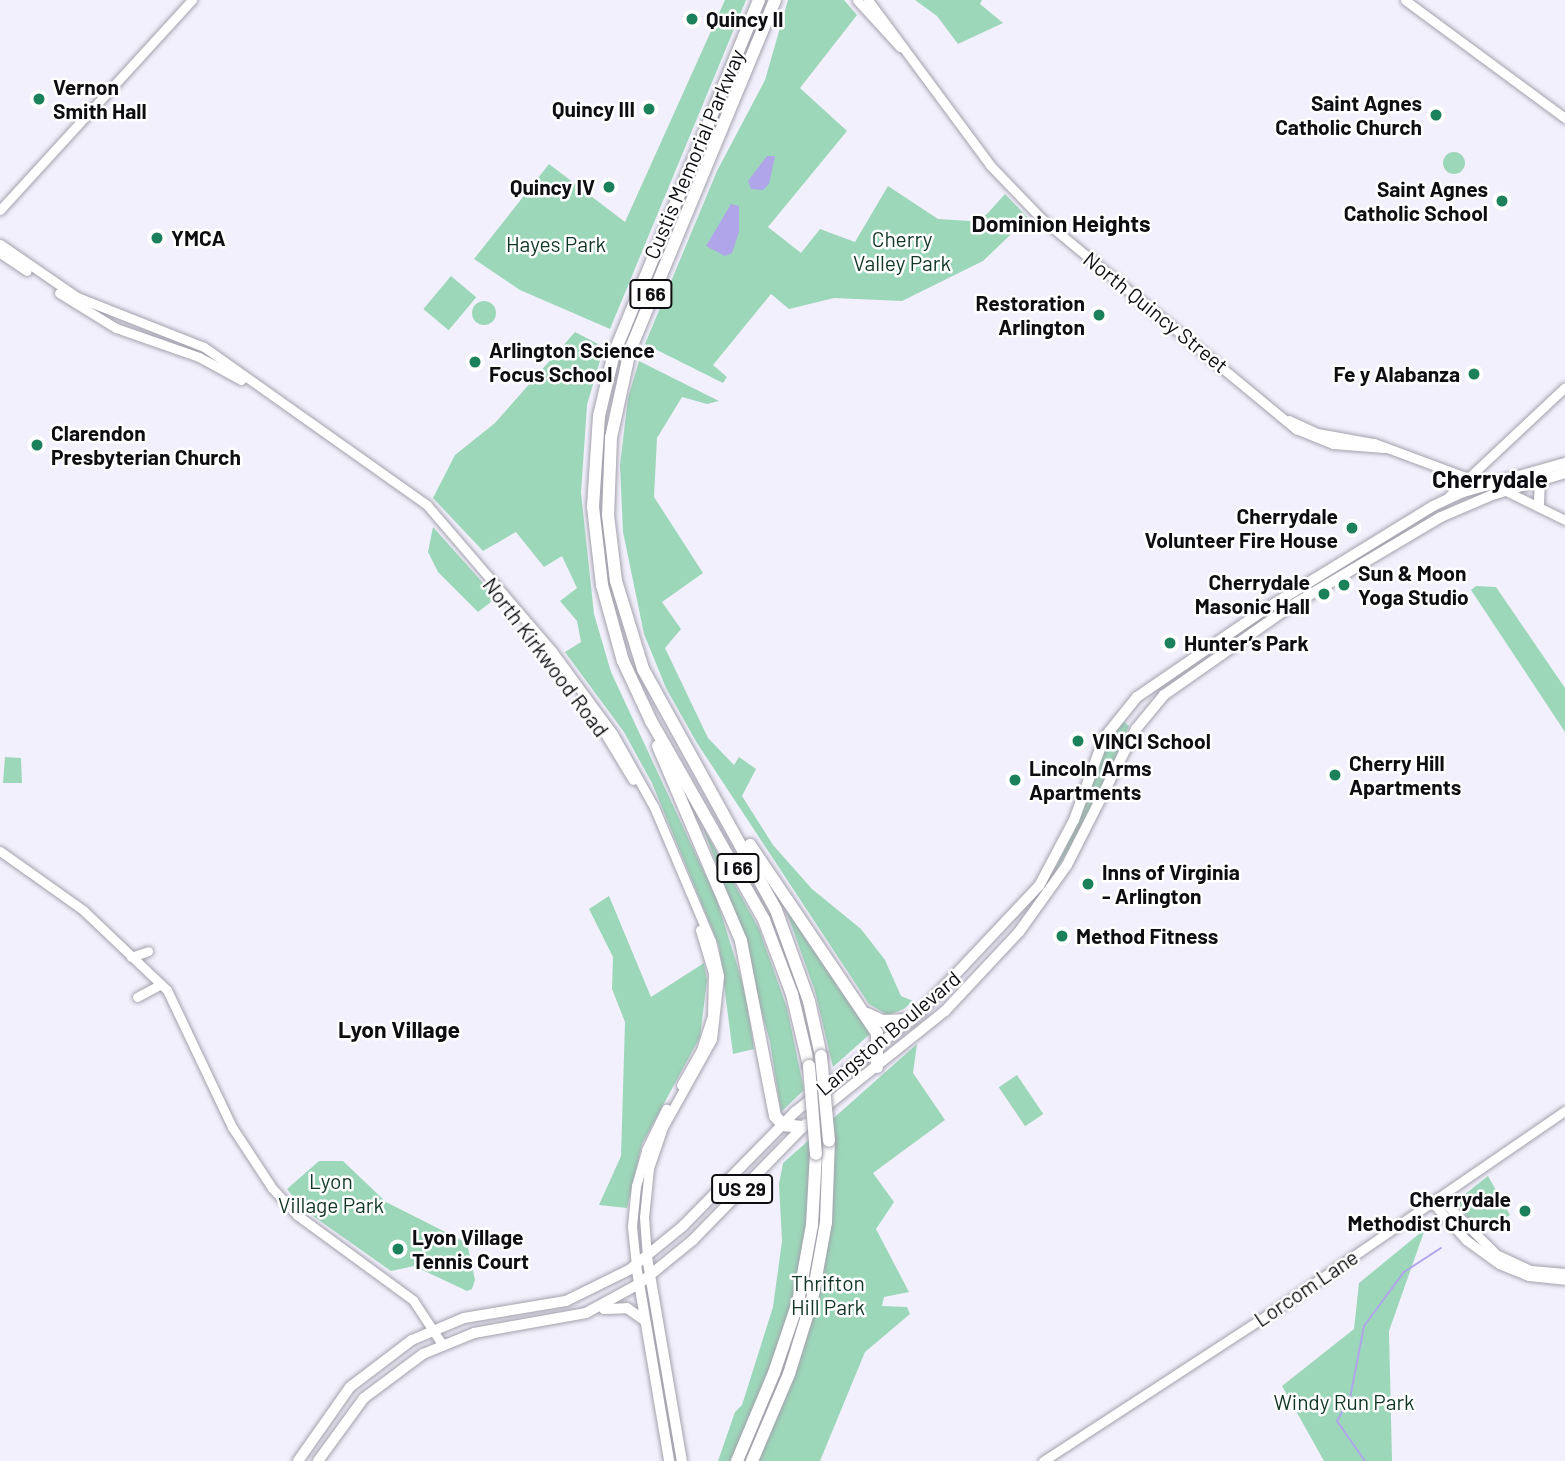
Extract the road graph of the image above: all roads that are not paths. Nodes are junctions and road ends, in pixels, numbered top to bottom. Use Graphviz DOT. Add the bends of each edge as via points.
graph roads {
  1 [pos="191,0"];
  2 [pos="759,0"];
  3 [pos="775,0"];
  4 [pos="857,0"];
  5 [pos="868,0"];
  6 [pos="1405,0"];
  7 [pos="921,69"];
  8 [pos="1565,118"];
  9 [pos="0,211"];
  10 [pos="0,244"];
  11 [pos="0,253"];
  12 [pos="1565,387"];
  13 [pos="1565,463"];
  14 [pos="1565,472"];
  15 [pos="1468,479"];
  16 [pos="1540,480"];
  17 [pos="1486,485"];
  18 [pos="1504,491"];
  19 [pos="1463,492"];
  20 [pos="1446,499"];
  21 [pos="1539,505"];
  22 [pos="1441,517"];
  23 [pos="1565,520"];
  24 [pos="633,684"];
  25 [pos="692,761"];
  26 [pos="0,851"];
  27 [pos="148,951"];
  28 [pos="131,957"];
  29 [pos="161,984"];
  30 [pos="137,997"];
  31 [pos="926,1005"];
  32 [pos="859,1006"];
  33 [pos="910,1020"];
  34 [pos="933,1022"];
  35 [pos="880,1044"];
  36 [pos="877,1067"];
  37 [pos="1565,1111"];
  38 [pos="781,1124"];
  39 [pos="802,1127"];
  40 [pos="1436,1199"];
  41 [pos="647,1257"];
  42 [pos="636,1265"];
  43 [pos="1565,1273"];
  44 [pos="650,1276"];
  45 [pos="1565,1280"];
  46 [pos="639,1284"];
  47 [pos="594,1310"];
  48 [pos="644,1320"];
  49 [pos="431,1331"];
  50 [pos="442,1345"];
  51 [pos="298,1461"];
  52 [pos="318,1461"];
  53 [pos="669,1461"];
  54 [pos="682,1461"];
  55 [pos="737,1461"];
  56 [pos="751,1461"];
  57 [pos="1043,1461"];
  1 -- 9 [label="main road"];
  2 -- 24 [label="highway, Custis Memorial Parkway / I 66" via="630,307 601,403 593,481 597,558 611,623"];
  3 -- 25 [label="highway, Custis Memorial Parkway / I 66" via="639,325 620,387 609,451 610,542 622,606 648,681"];
  4 -- 7 [label="main road, North Quincy Street"];
  5 -- 7 [label="main road, North Quincy Street"];
  6 -- 8 [label="main road"];
  7 -- 15 [label="main road, North Quincy Street" via="990,165 1030,208 1289,420 1315,439 1372,451 1384,448"];
  10 -- 41 [label="main road, North Kirkwood Road" via="77,297 204,348 427,505 552,651 613,734 654,807 711,941 719,976 712,1039 663,1127 649,1168 643,1224"];
  11 -- 42 [label="main road, North Kirkwood Road" via="93,317 226,371 424,509 504,601 596,719 649,810 713,973 712,1017 705,1040 657,1126 639,1175 632,1226"];
  12 -- 15 [label="main road"];
  13 -- 17 [label="main road, Langston Boulevard / US 29"];
  14 -- 16 [label="main road, Langston Boulevard / US 29"];
  15 -- 17 [label="main road, North Quincy Street"];
  15 -- 19 [label="main road"];
  15 -- 20 [label="main road"];
  16 -- 18 [label="main road, Langston Boulevard / US 29"];
  16 -- 21 [label="main road"];
  17 -- 18 [label="main road, North Quincy Street"];
  17 -- 19 [label="main road, Langston Boulevard / US 29"];
  18 -- 21 [label="main road, North Quincy Street"];
  18 -- 22 [label="main road, Langston Boulevard / US 29"];
  19 -- 20 [label="main road, Langston Boulevard / US 29"];
  19 -- 22 [label="main road"];
  20 -- 31 [label="main road, Langston Boulevard / US 29" via="1264,610 1130,703 1104,738 1070,829 1044,878 1011,920"];
  21 -- 23 [label="main road, North Quincy Street"];
  22 -- 34 [label="main road, Langston Boulevard / US 29" via="1281,612 1156,702 1136,729 1082,840 1049,893 993,962"];
  24 -- 38 [label="highway" via="642,715 736,925 774,1114"];
  24 -- 55 [label="highway, Custis Memorial Parkway / I 66, bridge" via="764,920 792,994 808,1066 816,1154 812,1225 798,1302"];
  25 -- 32 [label="highway"];
  25 -- 56 [label="highway, Custis Memorial Parkway / I 66, bridge" via="783,927 809,1001 821,1056 829,1141 826,1222 812,1300 789,1374"];
  26 -- 28 [label="main road" via="83,911"];
  27 -- 28 [label="main road"];
  28 -- 29 [label="main road"];
  29 -- 30 [label="main road"];
  29 -- 49 [label="main road" via="232,1126 272,1188 297,1215 413,1300"];
  31 -- 33 [label="main road, Langston Boulevard / US 29"];
  31 -- 34 [label="main road"];
  32 -- 33 [label="highway" via="878,1021"];
  32 -- 35 [label="highway"];
  33 -- 35 [label="main road, Langston Boulevard / US 29"];
  34 -- 36 [label="main road, Langston Boulevard / US 29"];
  35 -- 36 [label="highway"];
  35 -- 38 [label="main road, Langston Boulevard / US 29"];
  36 -- 39 [label="main road, Langston Boulevard / US 29"];
  37 -- 40 [label="main road, Lorcom Lane"];
  38 -- 39 [label="highway"];
  38 -- 41 [label="main road, Langston Boulevard / US 29"];
  39 -- 44 [label="main road, Langston Boulevard / US 29" via="693,1240"];
  40 -- 43 [label="main road" via="1496,1254 1531,1270"];
  40 -- 45 [label="main road" via="1486,1256 1529,1276"];
  40 -- 57 [label="main road, Lorcom Lane"];
  41 -- 42 [label="main road, Langston Boulevard / US 29"];
  41 -- 44 [label="main road"];
  42 -- 46 [label="main road, North Kirkwood Road"];
  42 -- 49 [label="main road, Langston Boulevard / US 29" via="602,1287 566,1301 477,1315"];
  44 -- 46 [label="main road, Langston Boulevard / US 29"];
  44 -- 54 [label="main road"];
  46 -- 47 [label="main road, Langston Boulevard / US 29"];
  46 -- 48 [label="main road, North Kirkwood Road"];
  47 -- 48 [label="main road" via="624,1307"];
  47 -- 50 [label="main road, Langston Boulevard / US 29" via="483,1331"];
  48 -- 53 [label="main road, North Kirkwood Road"];
  49 -- 50 [label="main road"];
  49 -- 51 [label="main road, Langston Boulevard / US 29" via="393,1352 350,1387"];
  50 -- 52 [label="main road, Langston Boulevard / US 29" via="399,1368 368,1394"];
}
